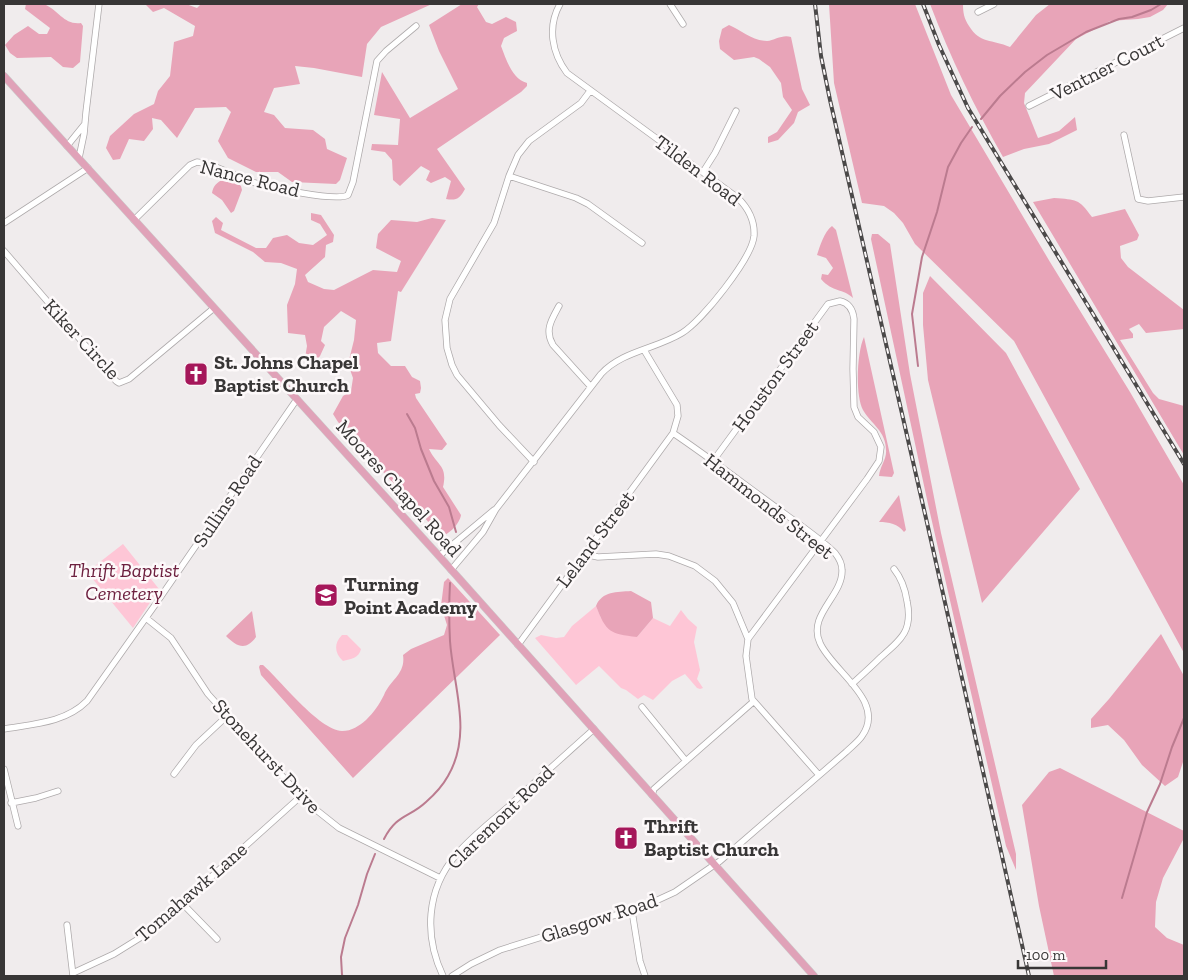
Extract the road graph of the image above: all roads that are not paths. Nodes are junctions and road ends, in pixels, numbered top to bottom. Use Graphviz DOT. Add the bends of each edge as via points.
graph roads {
  1 [pos="99,4"];
  2 [pos="560,4"];
  3 [pos="670,4"];
  4 [pos="994,4"];
  5 [pos="978,12"];
  6 [pos="683,24"];
  7 [pos="416,26"];
  8 [pos="1184,28"];
  9 [pos="4,76"];
  10 [pos="590,91"];
  11 [pos="1029,106"];
  12 [pos="736,111"];
  13 [pos="84,125"];
  14 [pos="1124,135"];
  15 [pos="67,146"];
  16 [pos="79,158"];
  17 [pos="88,168"];
  18 [pos="703,172"];
  19 [pos="509,176"];
  20 [pos="1184,197"];
  21 [pos="134,220"];
  22 [pos="4,223"];
  23 [pos="642,243"];
  24 [pos="4,251"];
  25 [pos="559,306"];
  26 [pos="214,308"];
  27 [pos="644,350"];
  28 [pos="591,387"];
  29 [pos="297,399"];
  30 [pos="673,433"];
  31 [pos="713,461"];
  32 [pos="534,462"];
  33 [pos="496,509"];
  34 [pos="821,542"];
  35 [pos="584,554"];
  36 [pos="440,556"];
  37 [pos="894,569"];
  38 [pos="452,570"];
  39 [pos="146,618"];
  40 [pos="748,638"];
  41 [pos="518,645"];
  42 [pos="852,684"];
  43 [pos="753,702"];
  44 [pos="642,707"];
  45 [pos="227,716"];
  46 [pos="868,722"];
  47 [pos="594,729"];
  48 [pos="4,730"];
  49 [pos="686,762"];
  50 [pos="4,769"];
  51 [pos="174,774"];
  52 [pos="818,775"];
  53 [pos="58,791"];
  54 [pos="652,795"];
  55 [pos="300,797"];
  56 [pos="11,803"];
  57 [pos="18,826"];
  58 [pos="714,865"];
  59 [pos="440,878"];
  60 [pos="182,903"];
  61 [pos="632,911"];
  62 [pos="67,925"];
  63 [pos="216,939"];
  64 [pos="73,975"];
  65 [pos="443,976"];
  66 [pos="452,976"];
  67 [pos="645,976"];
  68 [pos="814,976"];
  1 -- 13 [label="street"];
  2 -- 10 [label="street, Tilden Road" via="552,26 557,57 567,73"];
  3 -- 6 [label="street"];
  4 -- 5 [label="street"];
  7 -- 21 [label="street, Nance Road" via="377,61 348,195 332,197 274,188 197,162 190,165"];
  8 -- 11 [label="street, Ventner Court"];
  9 -- 15 [label="main road, Moores Chapel Road"];
  10 -- 18 [label="street, Tilden Road"];
  10 -- 19 [label="street" via="574,109 529,141 518,155"];
  12 -- 18 [label="street"];
  13 -- 15 [label="street"];
  13 -- 16 [label="street"];
  14 -- 20 [label="street" via="1138,199"];
  15 -- 16 [label="main road, Moores Chapel Road"];
  16 -- 17 [label="main road, Moores Chapel Road"];
  17 -- 21 [label="main road, Moores Chapel Road"];
  17 -- 22 [label="street"];
  18 -- 27 [label="street, Tilden Road" via="745,205 754,227 752,248 695,324 672,339"];
  19 -- 23 [label="street" via="588,204"];
  19 -- 32 [label="street" via="491,230 450,299 445,338 452,365 463,384"];
  21 -- 26 [label="main road, Moores Chapel Road"];
  24 -- 26 [label="street, Kiker Circle" via="119,383"];
  25 -- 28 [label="street" via="549,328 550,337"];
  26 -- 29 [label="main road, Moores Chapel Road"];
  27 -- 28 [label="street, Tilden Road" via="612,364"];
  27 -- 30 [label="street" via="677,405 678,416"];
  28 -- 32 [label="street, Tilden Road"];
  29 -- 36 [label="main road, Moores Chapel Road"];
  29 -- 39 [label="street, Sullins Road"];
  30 -- 31 [label="street, Hammonds Street"];
  30 -- 35 [label="street, Leland Street"];
  31 -- 34 [label="street, Hammonds Street"];
  31 -- 34 [label="street, Houston Street" via="824,310 832,302 844,302 854,319 854,407 858,418 878,438 881,452 875,468"];
  32 -- 33 [label="street, Tilden Road"];
  33 -- 36 [label="street, Tilden Road"];
  33 -- 38 [label="street, Tilden Road" via="483,532"];
  34 -- 40 [label="street"];
  34 -- 42 [label="street, Hammonds Street" via="835,554 842,570 818,623 818,638"];
  35 -- 40 [label="street" via="598,557 656,554 690,563 706,573 725,593 738,612"];
  35 -- 41 [label="street, Leland Street"];
  36 -- 38 [label="main road, Moores Chapel Road"];
  37 -- 42 [label="street" via="906,592 909,616 906,629 900,640"];
  38 -- 41 [label="main road, Moores Chapel Road"];
  39 -- 45 [label="street, Stonehurst Drive" via="172,638 201,684"];
  39 -- 48 [label="street, Sullins Road" via="79,708 68,716"];
  40 -- 43 [label="street" via="746,656"];
  41 -- 47 [label="main road, Moores Chapel Road"];
  42 -- 46 [label="street, Hammonds Street" via="867,705"];
  43 -- 49 [label="street"];
  43 -- 52 [label="street"];
  44 -- 49 [label="street"];
  45 -- 51 [label="street" via="200,740"];
  45 -- 55 [label="street, Stonehurst Drive"];
  46 -- 52 [label="street, Glasgow Road" via="863,735"];
  47 -- 54 [label="main road, Moores Chapel Road"];
  47 -- 59 [label="street, Claremont Road" via="463,847"];
  49 -- 54 [label="street"];
  50 -- 56 [label="street"];
  52 -- 58 [label="street, Glasgow Road"];
  53 -- 56 [label="street"];
  54 -- 58 [label="main road, Moores Chapel Road"];
  55 -- 59 [label="street, Stonehurst Drive" via="340,828"];
  55 -- 60 [label="street, Tomahawk Lane"];
  56 -- 57 [label="street"];
  58 -- 61 [label="street, Glasgow Road" via="675,892"];
  58 -- 68 [label="main road, Moores Chapel Road"];
  59 -- 65 [label="street, Claremont Road" via="432,901 430,926 434,955"];
  60 -- 63 [label="street"];
  60 -- 64 [label="street, Tomahawk Lane" via="133,944"];
  61 -- 66 [label="street, Glasgow Road" via="500,950"];
  61 -- 67 [label="street"];
  62 -- 64 [label="street"];
}
